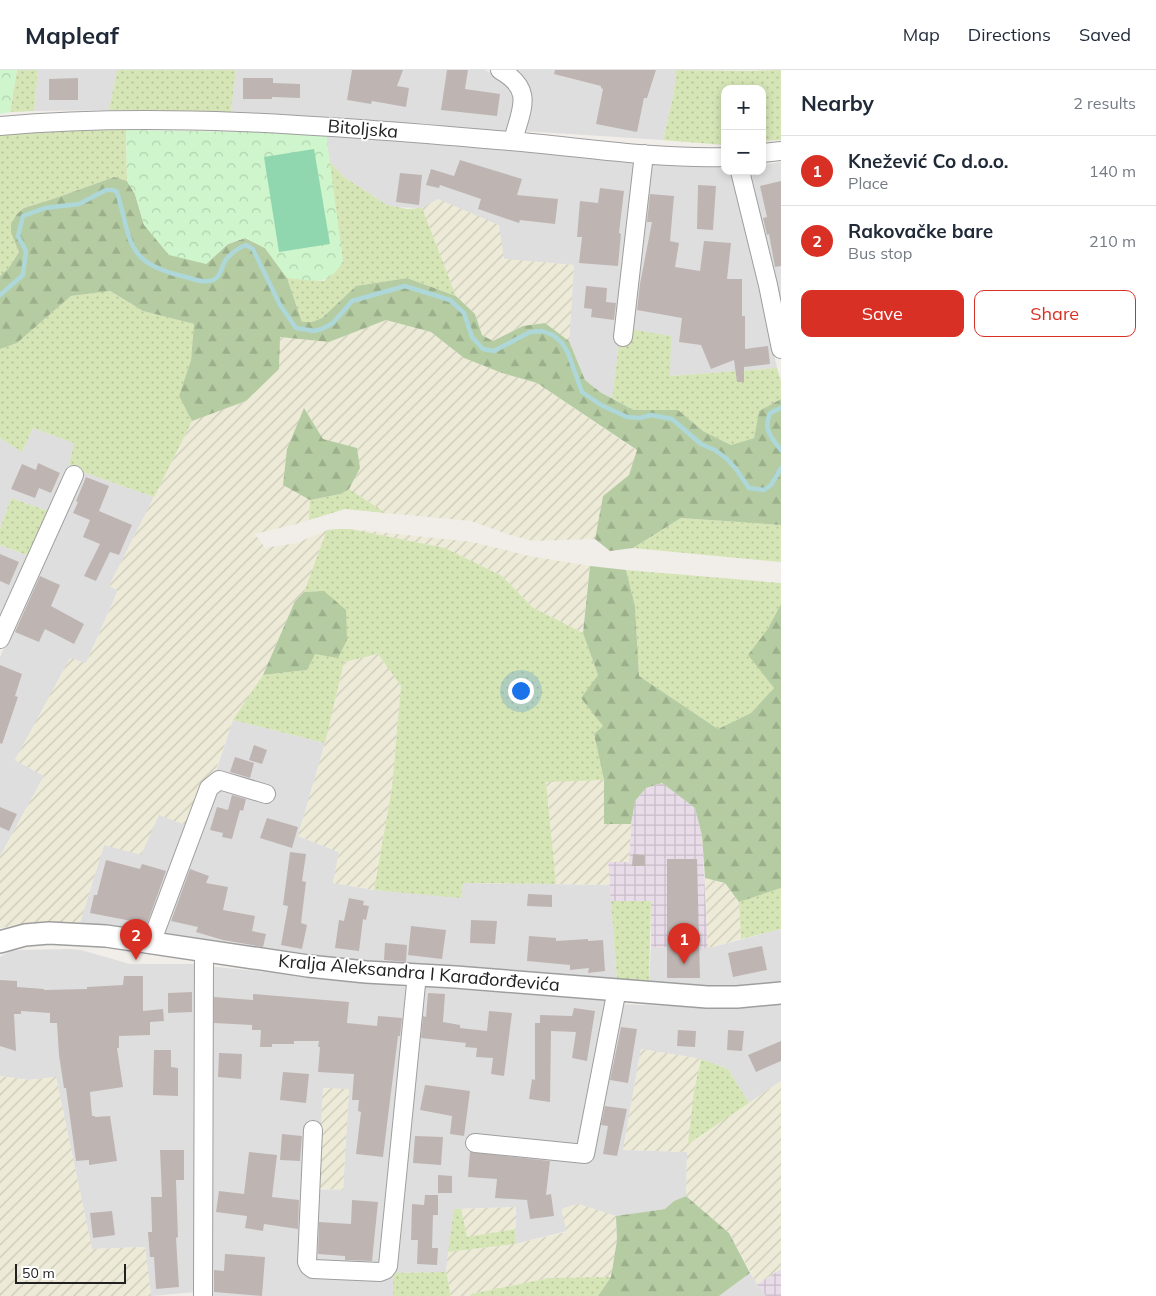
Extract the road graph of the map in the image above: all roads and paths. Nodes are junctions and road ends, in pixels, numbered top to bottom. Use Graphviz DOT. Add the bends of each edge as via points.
graph roads {
  1 [pos="500,70"];
  2 [pos="0,126"];
  3 [pos="513,141"];
  4 [pos="781,151"];
  5 [pos="766,153"];
  6 [pos="644,154"];
  7 [pos="721,156"];
  8 [pos="741,175"];
  9 [pos="623,337"];
  10 [pos="781,349"];
  11 [pos="74,475"];
  12 [pos="0,638"];
  13 [pos="266,794"];
  14 [pos="0,942"];
  15 [pos="150,943"];
  16 [pos="204,950"];
  17 [pos="418,974"];
  18 [pos="617,989"];
  19 [pos="781,993"];
  20 [pos="312,1130"];
  21 [pos="475,1143"];
  22 [pos="203,1296"];
  1 -- 3 [label="street" via="520,85 523,96"];
  2 -- 3 [label="street, Bitoljska" via="208,121 314,125"];
  3 -- 6 [label="street, Bitoljska"];
  4 -- 5 [label="street"];
  6 -- 7 [label="street, Bitoljska"];
  6 -- 9 [label="street"];
  8 -- 10 [label="street"];
  11 -- 12 [label="street"];
  13 -- 15 [label="street" via="219,780 209,788"];
  14 -- 15 [label="street, Kralja Aleksandra I Karađorđevića" via="49,933 106,936"];
  15 -- 16 [label="street, Kralja Aleksandra I Karađorđevića"];
  16 -- 17 [label="street, Kralja Aleksandra I Karađorđevića" via="308,966"];
  16 -- 22 [label="street"];
  17 -- 18 [label="street, Kralja Aleksandra I Karađorđevića"];
  17 -- 20 [label="street" via="388,1266 385,1270 313,1269 309,1266"];
  18 -- 19 [label="street, Kralja Aleksandra I Karađorđevića" via="737,997"];
  18 -- 21 [label="street" via="585,1154"];
}
